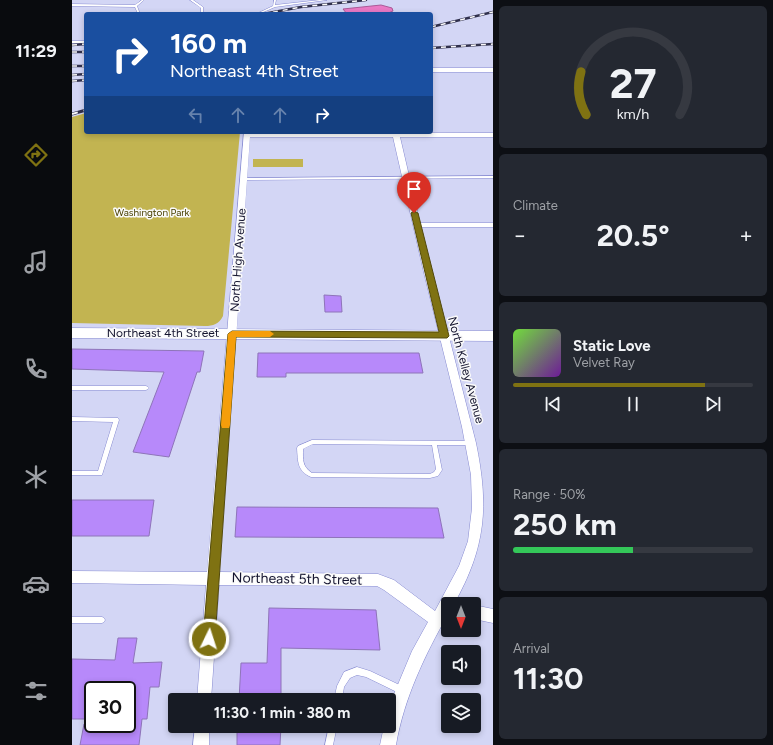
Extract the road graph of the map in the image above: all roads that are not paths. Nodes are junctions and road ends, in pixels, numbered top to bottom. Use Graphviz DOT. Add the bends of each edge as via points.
graph roads {
  1 [pos="143,0"];
  2 [pos="191,0"];
  3 [pos="275,0"];
  4 [pos="326,0"];
  5 [pos="72,6"];
  6 [pos="136,6"];
  7 [pos="274,6"];
  8 [pos="138,12"];
  9 [pos="202,12"];
  10 [pos="261,12"];
  11 [pos="72,42"];
  12 [pos="84,42"];
  13 [pos="433,70"];
  14 [pos="493,70"];
  15 [pos="247,134"];
  16 [pos="395,134"];
  17 [pos="493,135"];
  18 [pos="406,177"];
  19 [pos="493,177"];
  20 [pos="244,179"];
  21 [pos="417,225"];
  22 [pos="493,225"];
  23 [pos="72,333"];
  24 [pos="232,334"];
  25 [pos="444,336"];
  26 [pos="493,336"];
  27 [pos="72,388"];
  28 [pos="146,388"];
  29 [pos="72,419"];
  30 [pos="434,443"];
  31 [pos="472,443"];
  32 [pos="72,473"];
  33 [pos="72,577"];
  34 [pos="214,578"];
  35 [pos="451,597"];
  36 [pos="481,613"];
  37 [pos="441,616"];
  38 [pos="493,616"];
  39 [pos="72,620"];
  40 [pos="102,620"];
  41 [pos="438,621"];
  42 [pos="404,691"];
  43 [pos="205,693"];
  44 [pos="340,693"];
  45 [pos="202,733"];
  46 [pos="332,733"];
  47 [pos="201,745"];
  48 [pos="329,745"];
  49 [pos="388,745"];
  1 -- 6 [label="lane"];
  2 -- 9 [label="lane" via="202,8"];
  3 -- 7 [label="lane"];
  4 -- 7 [label="lane"];
  5 -- 6 [label="lane"];
  6 -- 8 [label="lane"];
  7 -- 10 [label="lane"];
  11 -- 12 [label="lane"];
  13 -- 14 [label="street"];
  15 -- 16 [label="street"];
  15 -- 20 [label="street, North High Avenue"];
  16 -- 17 [label="street"];
  16 -- 18 [label="street, North Kelley Avenue"];
  18 -- 19 [label="lane"];
  18 -- 20 [label="lane"];
  18 -- 21 [label="street, North Kelley Avenue"];
  20 -- 24 [label="street, North High Avenue"];
  21 -- 22 [label="street"];
  21 -- 25 [label="street, North Kelley Avenue"];
  23 -- 24 [label="main road, Northeast 4th Street"];
  24 -- 25 [label="main road, Northeast 4th Street"];
  24 -- 34 [label="street, North High Avenue"];
  25 -- 26 [label="main road, Northeast 4th Street"];
  25 -- 31 [label="street, North Kelley Avenue"];
  27 -- 28 [label="lane"];
  29 -- 32 [label="lane" via="116,420 100,473"];
  30 -- 30 [label="lane" via="312,442 300,448 301,466 311,475 430,476 439,470"];
  30 -- 31 [label="lane"];
  31 -- 35 [label="street, North Kelley Avenue" via="478,495 475,534 470,554"];
  33 -- 34 [label="street, Northeast 5th Street"];
  34 -- 41 [label="street, Northeast 5th Street" via="378,580 389,585"];
  34 -- 43 [label="street, North High Avenue"];
  36 -- 38 [label="street"];
  37 -- 41 [label="street, North Kelley Avenue"];
  39 -- 40 [label="lane"];
  41 -- 42 [label="street, North Kelley Avenue" via="423,645"];
  42 -- 44 [label="lane" via="357,671 346,675"];
  42 -- 49 [label="street, North Kelley Avenue"];
  45 -- 47 [label="street"];
  46 -- 48 [label="lane"];
}
